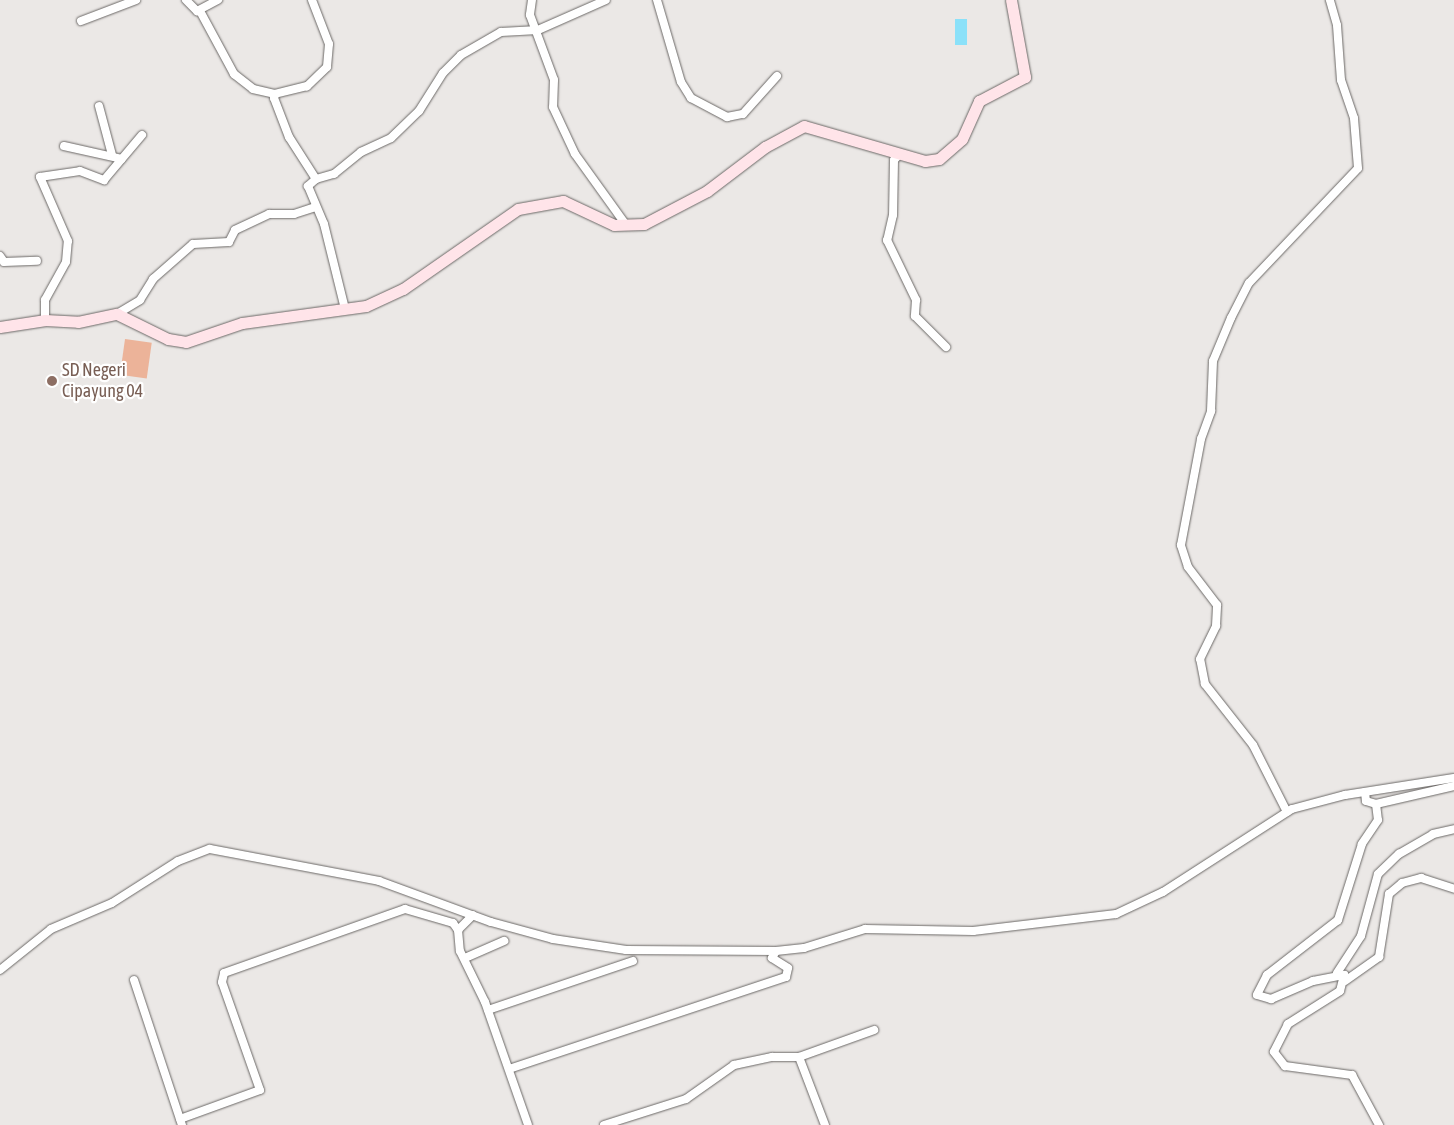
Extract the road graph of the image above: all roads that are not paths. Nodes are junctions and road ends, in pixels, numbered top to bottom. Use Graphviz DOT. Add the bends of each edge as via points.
graph roads {
  1 [pos="136,0"];
  2 [pos="186,0"];
  3 [pos="218,0"];
  4 [pos="312,0"];
  5 [pos="532,0"];
  6 [pos="606,0"];
  7 [pos="657,0"];
  8 [pos="1011,0"];
  9 [pos="1330,0"];
  10 [pos="200,11"];
  11 [pos="81,21"];
  12 [pos="538,30"];
  13 [pos="777,76"];
  14 [pos="275,94"];
  15 [pos="99,106"];
  16 [pos="142,135"];
  17 [pos="64,146"];
  18 [pos="900,154"];
  19 [pos="112,155"];
  20 [pos="122,159"];
  21 [pos="316,179"];
  22 [pos="316,207"];
  23 [pos="627,226"];
  24 [pos="0,256"];
  25 [pos="37,261"];
  26 [pos="345,309"];
  27 [pos="117,314"];
  28 [pos="45,320"];
  29 [pos="0,327"];
  30 [pos="946,347"];
  31 [pos="1454,778"];
  32 [pos="1454,786"];
  33 [pos="1365,792"];
  34 [pos="1376,804"];
  35 [pos="1287,812"];
  36 [pos="1454,829"];
  37 [pos="1454,889"];
  38 [pos="473,915"];
  39 [pos="458,930"];
  40 [pos="504,941"];
  41 [pos="776,951"];
  42 [pos="465,958"];
  43 [pos="633,961"];
  44 [pos="0,970"];
  45 [pos="1337,973"];
  46 [pos="134,980"];
  47 [pos="1345,981"];
  48 [pos="488,1010"];
  49 [pos="874,1030"];
  50 [pos="799,1057"];
  51 [pos="509,1069"];
  52 [pos="181,1122"];
  53 [pos="528,1125"];
  54 [pos="604,1125"];
  55 [pos="825,1125"];
  56 [pos="1379,1125"];
  1 -- 11 [label="street"];
  2 -- 10 [label="street"];
  3 -- 10 [label="street"];
  4 -- 14 [label="street" via="329,44 327,67 307,86"];
  5 -- 12 [label="street" via="528,9"];
  6 -- 12 [label="street"];
  7 -- 13 [label="street" via="688,95 727,117 743,114"];
  8 -- 18 [label="street" via="1024,79 978,101 962,139 945,156 925,161"];
  9 -- 35 [label="street" via="1337,24 1340,80 1354,118 1358,168 1249,283 1227,326 1211,370 1211,411 1201,439 1181,545 1185,561 1213,594 1218,612 1200,659 1201,673 1214,698 1253,744"];
  10 -- 14 [label="street" via="234,74 253,89"];
  12 -- 21 [label="street" via="500,32 461,55 443,73 419,111 391,138 361,152 328,178"];
  12 -- 23 [label="street" via="554,80 552,100 560,123 575,154"];
  14 -- 21 [label="street" via="289,137"];
  15 -- 19 [label="street"];
  16 -- 20 [label="street"];
  17 -- 19 [label="street"];
  18 -- 23 [label="street" via="804,126 765,147 707,191 661,216"];
  18 -- 30 [label="street" via="894,160 892,215 886,240 916,300 915,316"];
  19 -- 20 [label="street"];
  20 -- 28 [label="street" via="104,180 80,171 40,177 68,241 66,262 45,300"];
  21 -- 22 [label="street" via="308,186"];
  22 -- 26 [label="street"];
  22 -- 27 [label="street" via="294,214 269,214 235,230 229,242 194,244 151,282 140,300"];
  23 -- 26 [label="street" via="610,224 563,201 529,204 396,293"];
  24 -- 25 [label="street" via="4,262"];
  26 -- 27 [label="street" via="242,323 186,342 168,339"];
  27 -- 28 [label="street" via="73,322"];
  28 -- 29 [label="street"];
  31 -- 33 [label="street"];
  32 -- 34 [label="street"];
  33 -- 34 [label="street" via="1366,801"];
  33 -- 35 [label="street"];
  34 -- 45 [label="street" via="1378,820 1362,844 1338,920 1267,976 1257,995 1271,999"];
  35 -- 41 [label="street" via="1163,892 1116,914 982,930 865,929 804,948"];
  36 -- 45 [label="street" via="1412,846 1378,874 1358,944"];
  37 -- 47 [label="street" via="1421,878 1402,883 1389,894 1379,957"];
  38 -- 39 [label="street"];
  38 -- 41 [label="street" via="526,934 612,948"];
  38 -- 44 [label="street" via="380,881 210,849 178,861 112,904 51,929"];
  39 -- 42 [label="street"];
  39 -- 52 [label="street" via="453,923 399,909 224,973 222,982 260,1090"];
  40 -- 42 [label="street"];
  41 -- 51 [label="street" via="772,958 788,968 786,976"];
  42 -- 48 [label="street"];
  43 -- 48 [label="street"];
  45 -- 47 [label="street" via="1344,975"];
  46 -- 52 [label="street"];
  47 -- 56 [label="street" via="1340,991 1288,1024 1274,1052 1285,1066 1352,1075"];
  48 -- 51 [label="street"];
  49 -- 50 [label="street"];
  50 -- 54 [label="street" via="772,1057 734,1065 690,1096"];
  50 -- 55 [label="street"];
  51 -- 53 [label="street"];
}
